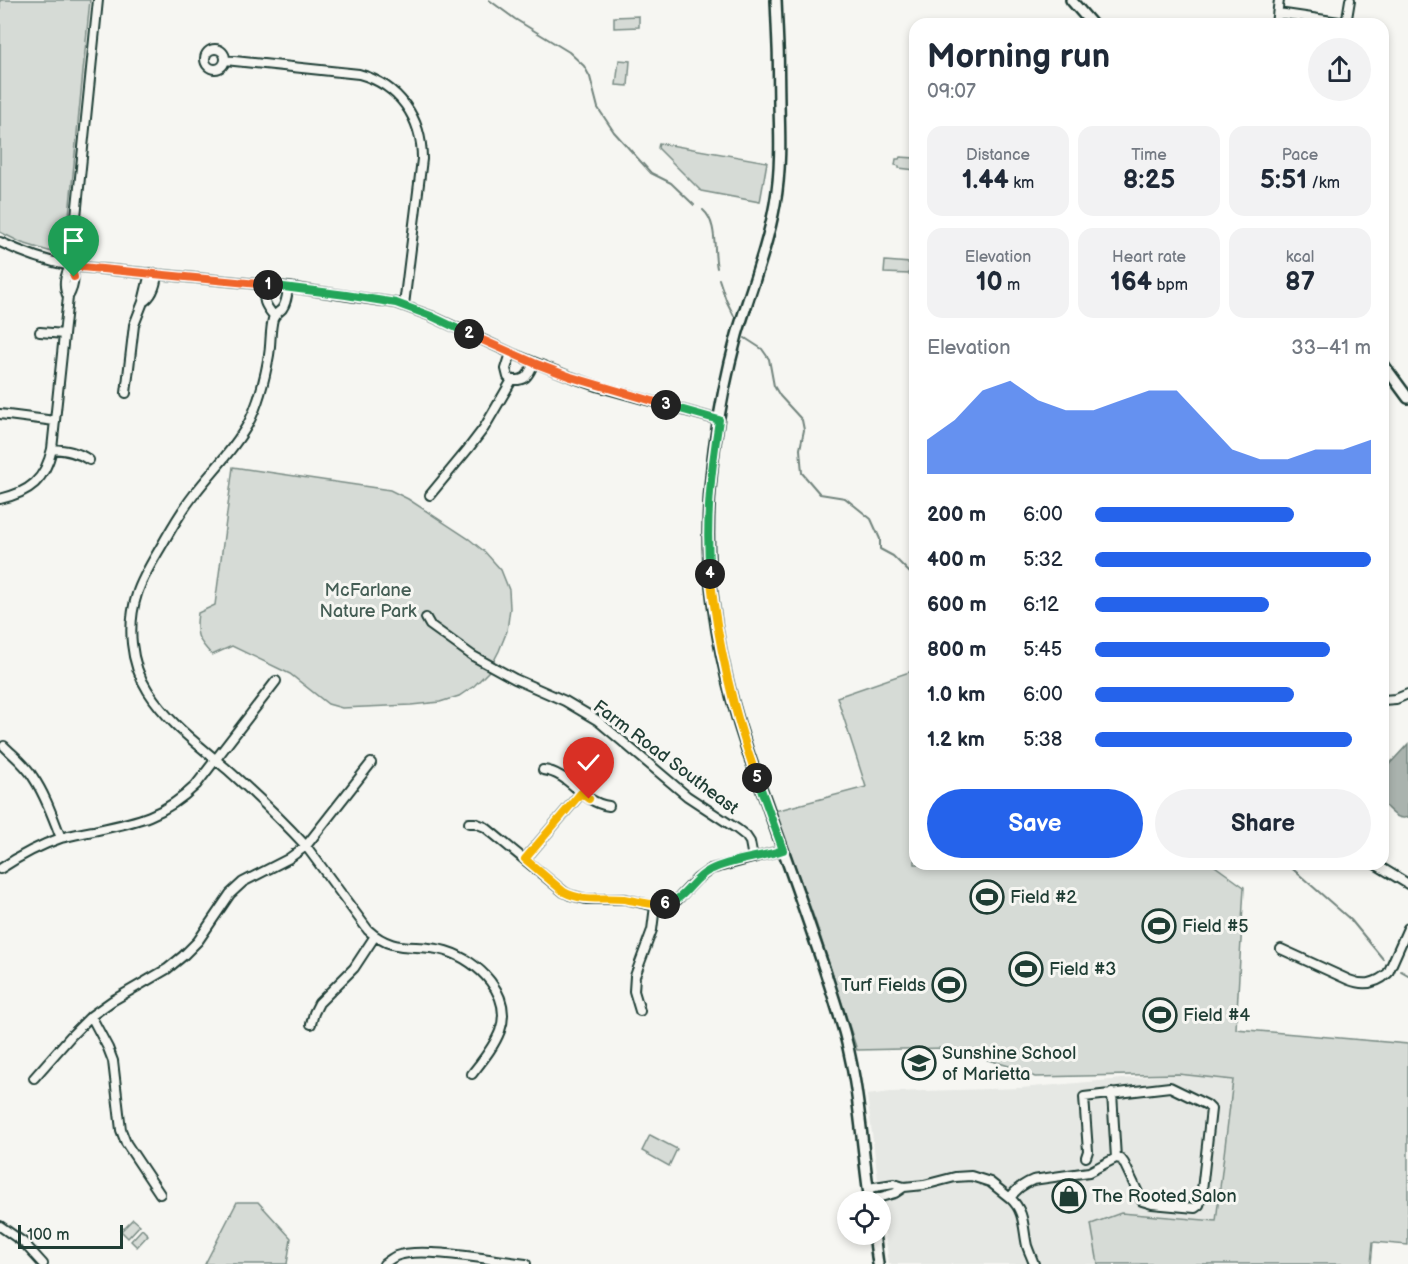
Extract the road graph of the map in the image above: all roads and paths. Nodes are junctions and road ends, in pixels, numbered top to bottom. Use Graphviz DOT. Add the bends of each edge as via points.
graph roads {
  1 [pos="98,0"];
  2 [pos="776,0"];
  3 [pos="1071,0"];
  4 [pos="1279,0"];
  5 [pos="1350,0"];
  6 [pos="1278,13"];
  7 [pos="1087,18"];
  8 [pos="1277,18"];
  9 [pos="1312,18"];
  10 [pos="1347,18"];
  11 [pos="225,60"];
  12 [pos="0,242"];
  13 [pos="71,266"];
  14 [pos="154,274"];
  15 [pos="265,285"];
  16 [pos="288,287"];
  17 [pos="404,305"];
  18 [pos="274,316"];
  19 [pos="40,332"];
  20 [pos="64,334"];
  21 [pos="510,353"];
  22 [pos="534,363"];
  23 [pos="1389,372"];
  24 [pos="512,380"];
  25 [pos="126,393"];
  26 [pos="1408,398"];
  27 [pos="0,414"];
  28 [pos="719,420"];
  29 [pos="55,421"];
  30 [pos="52,449"];
  31 [pos="89,460"];
  32 [pos="430,495"];
  33 [pos="0,499"];
  34 [pos="426,618"];
  35 [pos="276,681"];
  36 [pos="1408,694"];
  37 [pos="1389,700"];
  38 [pos="4,747"];
  39 [pos="215,759"];
  40 [pos="371,763"];
  41 [pos="543,771"];
  42 [pos="581,793"];
  43 [pos="609,806"];
  44 [pos="469,823"];
  45 [pos="61,838"];
  46 [pos="306,846"];
  47 [pos="783,850"];
  48 [pos="753,858"];
  49 [pos="525,859"];
  50 [pos="0,869"];
  51 [pos="1384,870"];
  52 [pos="1408,885"];
  53 [pos="655,906"];
  54 [pos="1408,928"];
  55 [pos="375,936"];
  56 [pos="1281,949"];
  57 [pos="640,1011"];
  58 [pos="91,1016"];
  59 [pos="502,1019"];
  60 [pos="513,1020"];
  61 [pos="311,1024"];
  62 [pos="472,1074"];
  63 [pos="34,1078"];
  64 [pos="1112,1093"];
  65 [pos="1086,1157"];
  66 [pos="1116,1158"];
  67 [pos="904,1187"];
  68 [pos="868,1188"];
  69 [pos="868,1191"];
  70 [pos="160,1194"];
  71 [pos="891,1194"];
  72 [pos="1010,1198"];
  73 [pos="0,1226"];
  74 [pos="875,1245"];
  75 [pos="43,1264"];
  76 [pos="385,1264"];
  77 [pos="526,1264"];
  78 [pos="878,1264"];
  79 [pos="1034,1264"];
  1 -- 13 [label="street"];
  2 -- 28 [label="street" via="780,136 776,196 733,352"];
  3 -- 7 [label="street"];
  4 -- 6 [label="street"];
  5 -- 10 [label="street"];
  6 -- 8 [label="street"];
  6 -- 9 [label="street"];
  11 -- 17 [label="street" via="359,74 385,86 405,103 419,132 422,159"];
  12 -- 13 [label="street" via="44,261"];
  13 -- 14 [label="street"];
  13 -- 20 [label="street" via="74,277"];
  14 -- 15 [label="street"];
  14 -- 25 [label="street" via="134,325"];
  15 -- 16 [label="street"];
  15 -- 18 [label="street" via="266,306"];
  16 -- 17 [label="street"];
  16 -- 18 [label="street" via="283,308"];
  17 -- 21 [label="street"];
  18 -- 39 [label="street" via="264,381 248,424 169,533 144,577 133,608 133,653 146,688 160,710"];
  19 -- 20 [label="street"];
  20 -- 29 [label="street"];
  21 -- 22 [label="street"];
  21 -- 24 [label="street" via="506,369"];
  22 -- 24 [label="street" via="526,378"];
  22 -- 28 [label="street" via="600,387"];
  23 -- 26 [label="street"];
  24 -- 32 [label="street" via="484,428"];
  27 -- 29 [label="street"];
  28 -- 47 [label="street" via="709,515 715,614 732,699"];
  29 -- 30 [label="street"];
  30 -- 31 [label="street" via="74,452"];
  30 -- 33 [label="street" via="40,479 23,492"];
  34 -- 48 [label="street, Farm Road Southeast" via="473,656 597,720 687,796 746,836"];
  35 -- 39 [label="street"];
  36 -- 37 [label="street"];
  38 -- 45 [label="street" via="34,778"];
  39 -- 45 [label="street" via="196,785 159,813"];
  39 -- 46 [label="street"];
  40 -- 46 [label="street"];
  41 -- 42 [label="street" via="559,775"];
  42 -- 43 [label="street"];
  42 -- 49 [label="street"];
  44 -- 49 [label="street" via="485,827"];
  45 -- 50 [label="street"];
  46 -- 55 [label="street"];
  46 -- 58 [label="street" via="243,882 183,956"];
  47 -- 48 [label="street"];
  47 -- 68 [label="street" via="846,1038"];
  48 -- 53 [label="street" via="711,869 677,900"];
  49 -- 53 [label="street" via="570,895 625,899"];
  51 -- 52 [label="street"];
  53 -- 57 [label="street" via="634,984"];
  54 -- 56 [label="street" via="1388,973 1371,983 1349,981"];
  55 -- 59 [label="street" via="400,947 439,950 466,961 492,983 500,1000"];
  55 -- 61 [label="street" via="354,968 319,1003"];
  58 -- 63 [label="street"];
  58 -- 70 [label="street" via="113,1061 126,1143"];
  59 -- 60 [label="street"];
  59 -- 62 [label="street" via="494,1043"];
  64 -- 65 [label="street" via="1084,1097 1089,1151"];
  64 -- 66 [label="street"];
  64 -- 66 [label="street" via="1170,1087 1211,1109 1201,1199 1195,1208 1142,1201 1121,1158"];
  66 -- 72 [label="street" via="1089,1172 1026,1182"];
  67 -- 68 [label="street" via="894,1184"];
  67 -- 71 [label="street"];
  67 -- 72 [label="street" via="971,1176 990,1182"];
  68 -- 69 [label="street"];
  72 -- 79 [label="street" via="1022,1215"];
  73 -- 75 [label="street" via="24,1242"];
  74 -- 78 [label="street"];
  76 -- 77 [label="street" via="396,1256 418,1252"];
}
